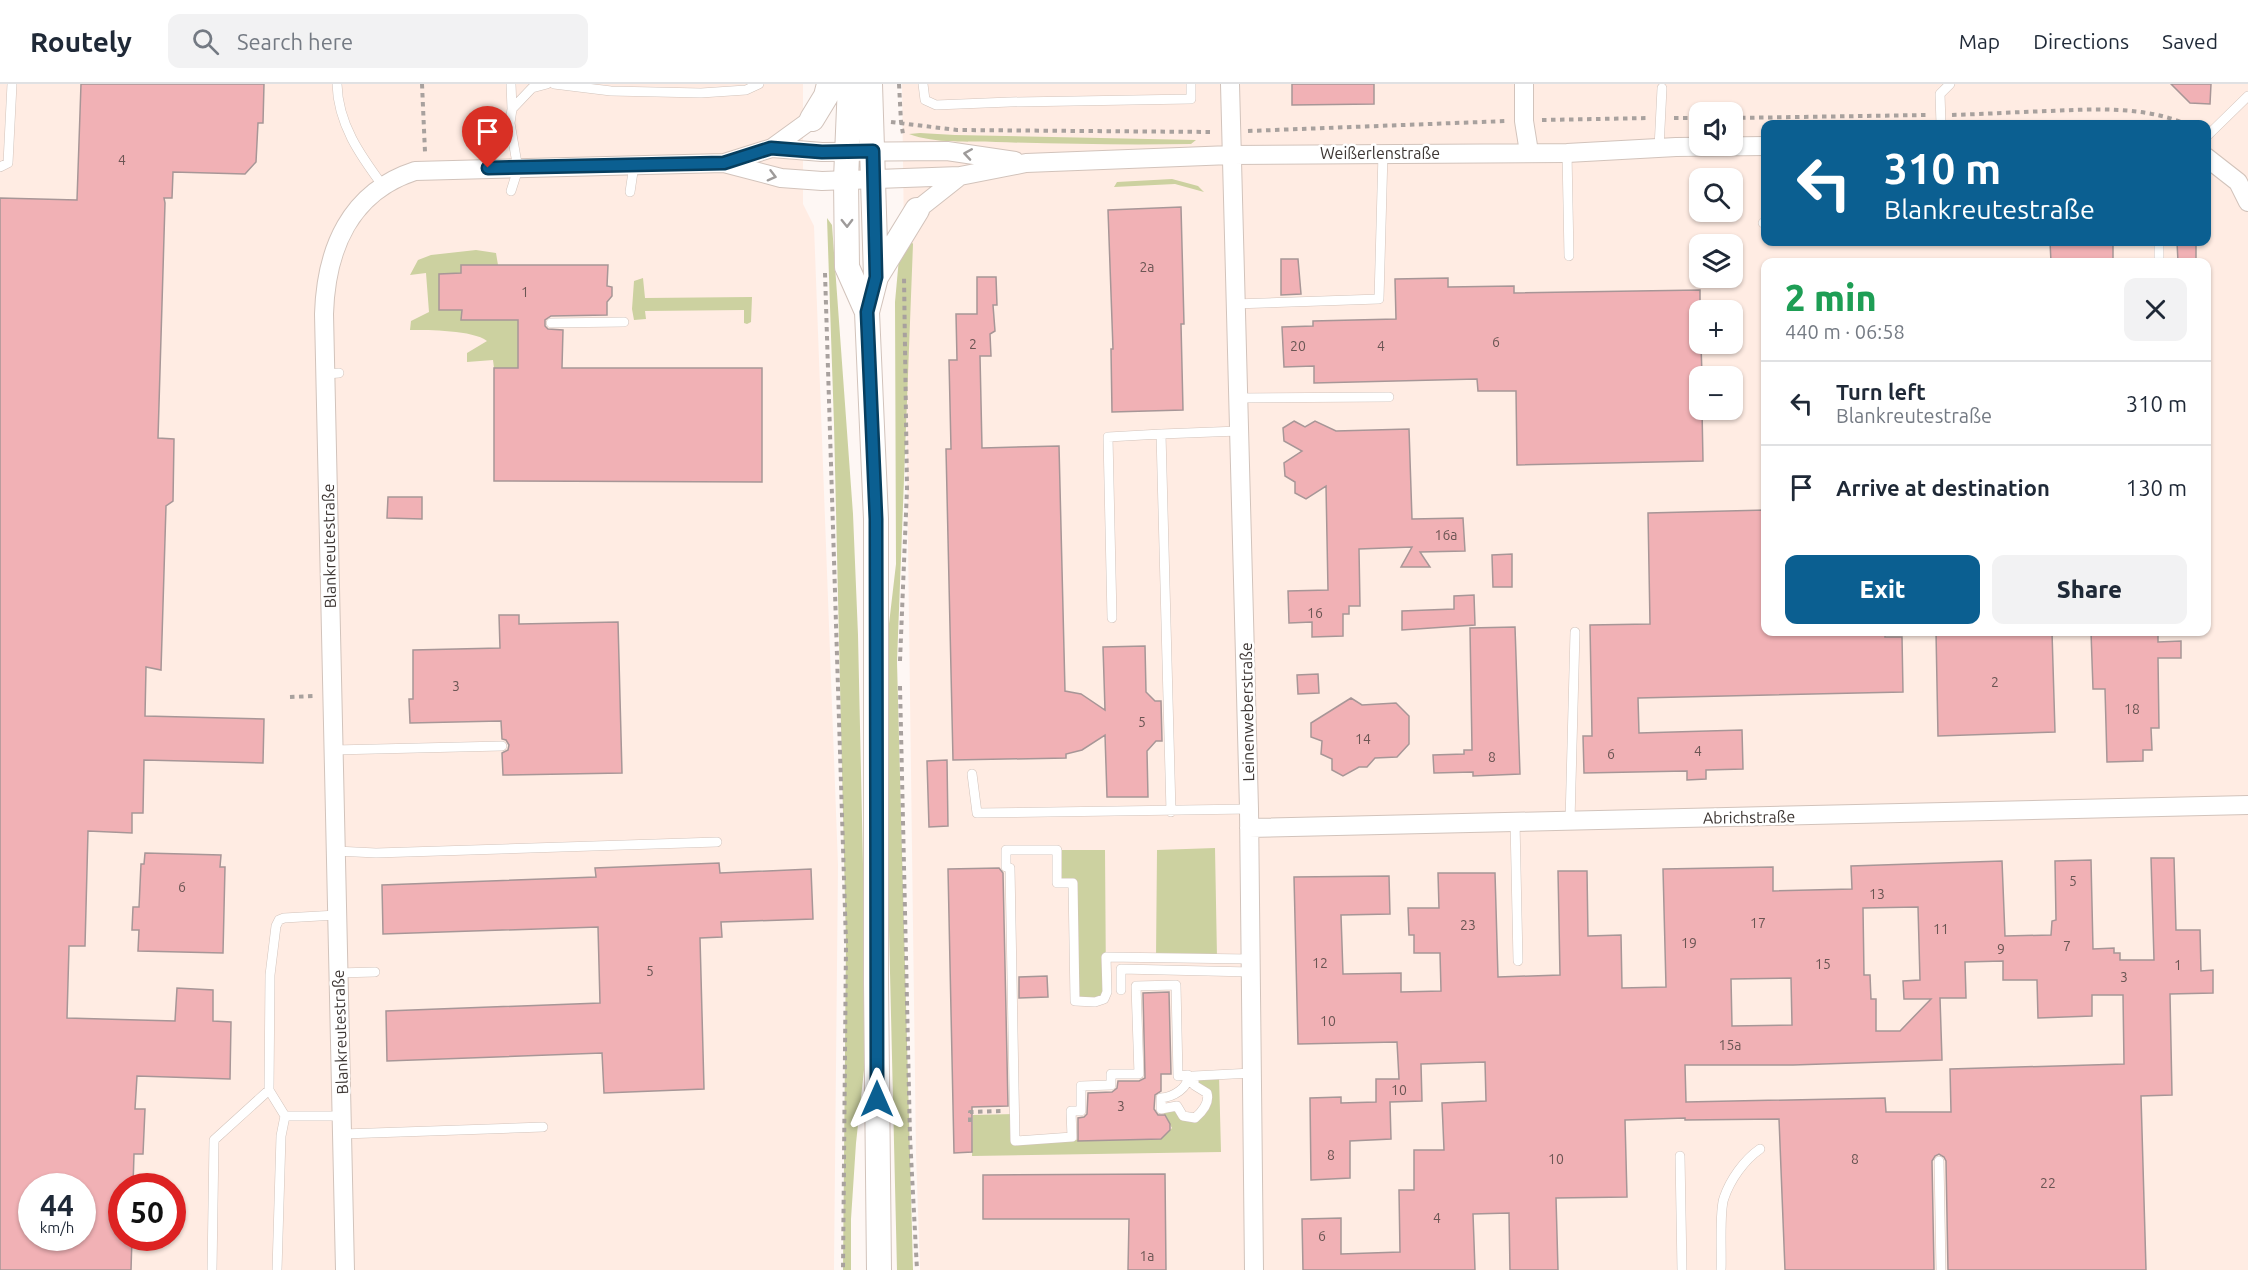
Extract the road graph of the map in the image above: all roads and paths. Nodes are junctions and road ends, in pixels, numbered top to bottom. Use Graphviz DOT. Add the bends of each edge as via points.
graph roads {
  1 [pos="12,84"];
  2 [pos="337,84"];
  3 [pos="422,84"];
  4 [pos="511,84"];
  5 [pos="548,84"];
  6 [pos="554,84"];
  7 [pos="759,84"];
  8 [pos="829,84"];
  9 [pos="850,84"];
  10 [pos="870,84"];
  11 [pos="899,84"];
  12 [pos="923,84"];
  13 [pos="1191,84"];
  14 [pos="1230,84"];
  15 [pos="1524,84"];
  16 [pos="1950,84"];
  17 [pos="1662,88"];
  18 [pos="2248,96"];
  19 [pos="512,109"];
  20 [pos="1661,118"];
  21 [pos="1689,118"];
  22 [pos="1743,118"];
  23 [pos="812,119"];
  24 [pos="1524,120"];
  25 [pos="1941,120"];
  26 [pos="2176,120"];
  27 [pos="873,122"];
  28 [pos="901,123"];
  29 [pos="1231,132"];
  30 [pos="2211,132"];
  31 [pos="1761,146"];
  32 [pos="771,148"];
  33 [pos="1659,148"];
  34 [pos="907,150"];
  35 [pos="873,151"];
  36 [pos="848,152"];
  37 [pos="1529,152"];
  38 [pos="1383,153"];
  39 [pos="1567,153"];
  40 [pos="1231,155"];
  41 [pos="2211,160"];
  42 [pos="724,163"];
  43 [pos="1026,163"];
  44 [pos="634,165"];
  45 [pos="0,167"];
  46 [pos="518,169"];
  47 [pos="426,170"];
  48 [pos="960,176"];
  49 [pos="846,179"];
  50 [pos="872,179"];
  51 [pos="2243,179"];
  52 [pos="383,186"];
  53 [pos="511,191"];
  54 [pos="630,192"];
  55 [pos="2248,202"];
  56 [pos="917,210"];
  57 [pos="1569,256"];
  58 [pos="825,264"];
  59 [pos="905,270"];
  60 [pos="876,277"];
  61 [pos="1234,304"];
  62 [pos="867,312"];
  63 [pos="624,322"];
  64 [pos="551,323"];
  65 [pos="1389,397"];
  66 [pos="1239,398"];
  67 [pos="1239,431"];
  68 [pos="1161,434"];
  69 [pos="1112,618"];
  70 [pos="1575,632"];
  71 [pos="900,664"];
  72 [pos="900,685"];
  73 [pos="502,747"];
  74 [pos="334,750"];
  75 [pos="972,774"];
  76 [pos="2248,805"];
  77 [pos="1171,812"];
  78 [pos="1249,818"];
  79 [pos="1570,820"];
  80 [pos="1515,822"];
  81 [pos="717,842"];
  82 [pos="336,851"];
  83 [pos="337,915"];
  84 [pos="1121,957"];
  85 [pos="1518,961"];
  86 [pos="1250,965"];
  87 [pos="1121,969"];
  88 [pos="375,972"];
  89 [pos="338,973"];
  90 [pos="1121,990"];
  91 [pos="1252,1073"];
  92 [pos="268,1090"];
  93 [pos="1015,1111"];
  94 [pos="285,1116"];
  95 [pos="970,1122"];
  96 [pos="343,1125"];
  97 [pos="543,1127"];
  98 [pos="1760,1149"];
  99 [pos="1680,1156"];
  100 [pos="1940,1161"];
  101 [pos="212,1270"];
  102 [pos="277,1270"];
  103 [pos="345,1270"];
  104 [pos="843,1270"];
  105 [pos="879,1270"];
  106 [pos="916,1270"];
  107 [pos="1254,1270"];
  108 [pos="1682,1270"];
  109 [pos="1721,1270"];
  110 [pos="1941,1270"];
  1 -- 45 [label="lane" via="8,163"];
  2 -- 52 [label="lane" via="346,129"];
  3 -- 47 [label="path"];
  4 -- 19 [label="lane"];
  5 -- 19 [label="lane" via="532,88"];
  6 -- 7 [label="lane" via="611,91 701,93 746,90"];
  8 -- 23 [label="main road"];
  9 -- 36 [label="main road"];
  10 -- 27 [label="main road"];
  11 -- 28 [label="path"];
  12 -- 13 [label="lane" via="925,100 936,105 1191,99"];
  14 -- 29 [label="street"];
  15 -- 24 [label="street"];
  16 -- 25 [label="lane" via="1940,94"];
  17 -- 20 [label="lane"];
  18 -- 30 [label="lane"];
  19 -- 46 [label="lane" via="510,123"];
  20 -- 21 [label="path"];
  20 -- 24 [label="path"];
  20 -- 33 [label="lane"];
  22 -- 25 [label="path"];
  23 -- 32 [label="street, Blankreutestraße"];
  24 -- 29 [label="path"];
  24 -- 37 [label="street"];
  25 -- 26 [label="path" via="2085,110 2137,111"];
  27 -- 28 [label="path"];
  27 -- 35 [label="main road"];
  28 -- 29 [label="path" via="957,130"];
  28 -- 34 [label="path"];
  29 -- 40 [label="street"];
  31 -- 33 [label="street, Weißerlenstraße"];
  32 -- 36 [label="street, Blankreutestraße"];
  32 -- 42 [label="street, Blankreutestraße"];
  33 -- 39 [label="street, Weißerlenstraße"];
  34 -- 35 [label="street, Weißerlenstraße"];
  43 -- 34 [label="street, Weißerlenstraße, one-way" via="947,151"];
  35 -- 36 [label="street, Blankreutestraße"];
  35 -- 50 [label="main road"];
  36 -- 49 [label="main road"];
  37 -- 38 [label="street, Weißerlenstraße"];
  37 -- 39 [label="street, Weißerlenstraße"];
  38 -- 40 [label="street, Weißerlenstraße"];
  38 -- 61 [label="lane" via="1379,299"];
  39 -- 57 [label="lane"];
  40 -- 43 [label="street, Weißerlenstraße"];
  40 -- 61 [label="street, Leinenweberstraße"];
  41 -- 51 [label="street"];
  42 -- 44 [label="street, Blankreutestraße"];
  42 -- 49 [label="street, Blankreutestraße, one-way" via="781,178"];
  43 -- 48 [label="street, Weißerlenstraße"];
  44 -- 46 [label="street, Blankreutestraße"];
  44 -- 54 [label="lane"];
  46 -- 47 [label="street, Blankreutestraße"];
  46 -- 53 [label="lane"];
  47 -- 52 [label="street, Blankreutestraße" via="397,177"];
  48 -- 50 [label="street, Weißerlenstraße"];
  48 -- 56 [label="street"];
  49 -- 50 [label="street, Blankreutestraße"];
  49 -- 62 [label="main road, one-way" via="847,267"];
  50 -- 60 [label="main road"];
  51 -- 55 [label="street"];
  52 -- 74 [label="street, Blankreutestraße" via="356,209 339,239 328,271 325,305 332,374"];
  56 -- 60 [label="main road"];
  58 -- 104 [label="path" via="846,943"];
  59 -- 71 [label="path" via="902,280 907,489"];
  60 -- 62 [label="main road"];
  61 -- 66 [label="street, Leinenweberstraße"];
  62 -- 105 [label="main road" via="876,519"];
  63 -- 64 [label="lane"];
  65 -- 66 [label="lane"];
  66 -- 67 [label="street, Leinenweberstraße"];
  67 -- 68 [label="lane"];
  67 -- 78 [label="street, Leinenweberstraße"];
  68 -- 69 [label="lane" via="1108,437"];
  68 -- 77 [label="lane"];
  70 -- 79 [label="lane"];
  72 -- 106 [label="path"];
  73 -- 74 [label="lane"];
  74 -- 82 [label="street, Blankreutestraße"];
  75 -- 77 [label="lane" via="977,813"];
  76 -- 79 [label="street, Abrichstraße"];
  77 -- 78 [label="lane"];
  78 -- 80 [label="street, Abrichstraße"];
  78 -- 86 [label="street, Leinenweberstraße"];
  79 -- 80 [label="street, Abrichstraße"];
  80 -- 85 [label="lane"];
  81 -- 82 [label="lane"];
  82 -- 83 [label="street, Blankreutestraße"];
  83 -- 89 [label="street, Blankreutestraße"];
  83 -- 92 [label="lane" via="284,918 276,926 270,975"];
  84 -- 86 [label="lane"];
  84 -- 87 [label="lane"];
  84 -- 93 [label="lane" via="1106,957 1104,999 1075,1001 1073,883 1057,883 1057,850 1006,850 1006,867 1010,868"];
  86 -- 87 [label="lane"];
  86 -- 91 [label="street, Leinenweberstraße"];
  87 -- 90 [label="lane"];
  88 -- 89 [label="lane"];
  89 -- 96 [label="street, Blankreutestraße"];
  91 -- 93 [label="lane" via="1194,1076 1194,1085 1208,1098 1195,1118 1183,1116 1177,1106 1161,1109 1161,1098 1172,1097 1187,1086 1189,1078 1178,1076 1176,985 1136,986 1139,1074 1111,1074 1112,1085 1081,1086 1081,1111 1071,1111 1072,1137 1015,1141"];
  91 -- 107 [label="street, Leinenweberstraße"];
  92 -- 94 [label="lane"];
  92 -- 101 [label="lane" via="214,1140"];
  93 -- 95 [label="path" via="970,1112"];
  94 -- 96 [label="lane" via="308,1116"];
  94 -- 102 [label="lane"];
  96 -- 97 [label="lane"];
  96 -- 103 [label="street, Blankreutestraße"];
  98 -- 109 [label="lane" via="1750,1155 1723,1199"];
  99 -- 108 [label="lane"];
  100 -- 110 [label="lane"];
}
